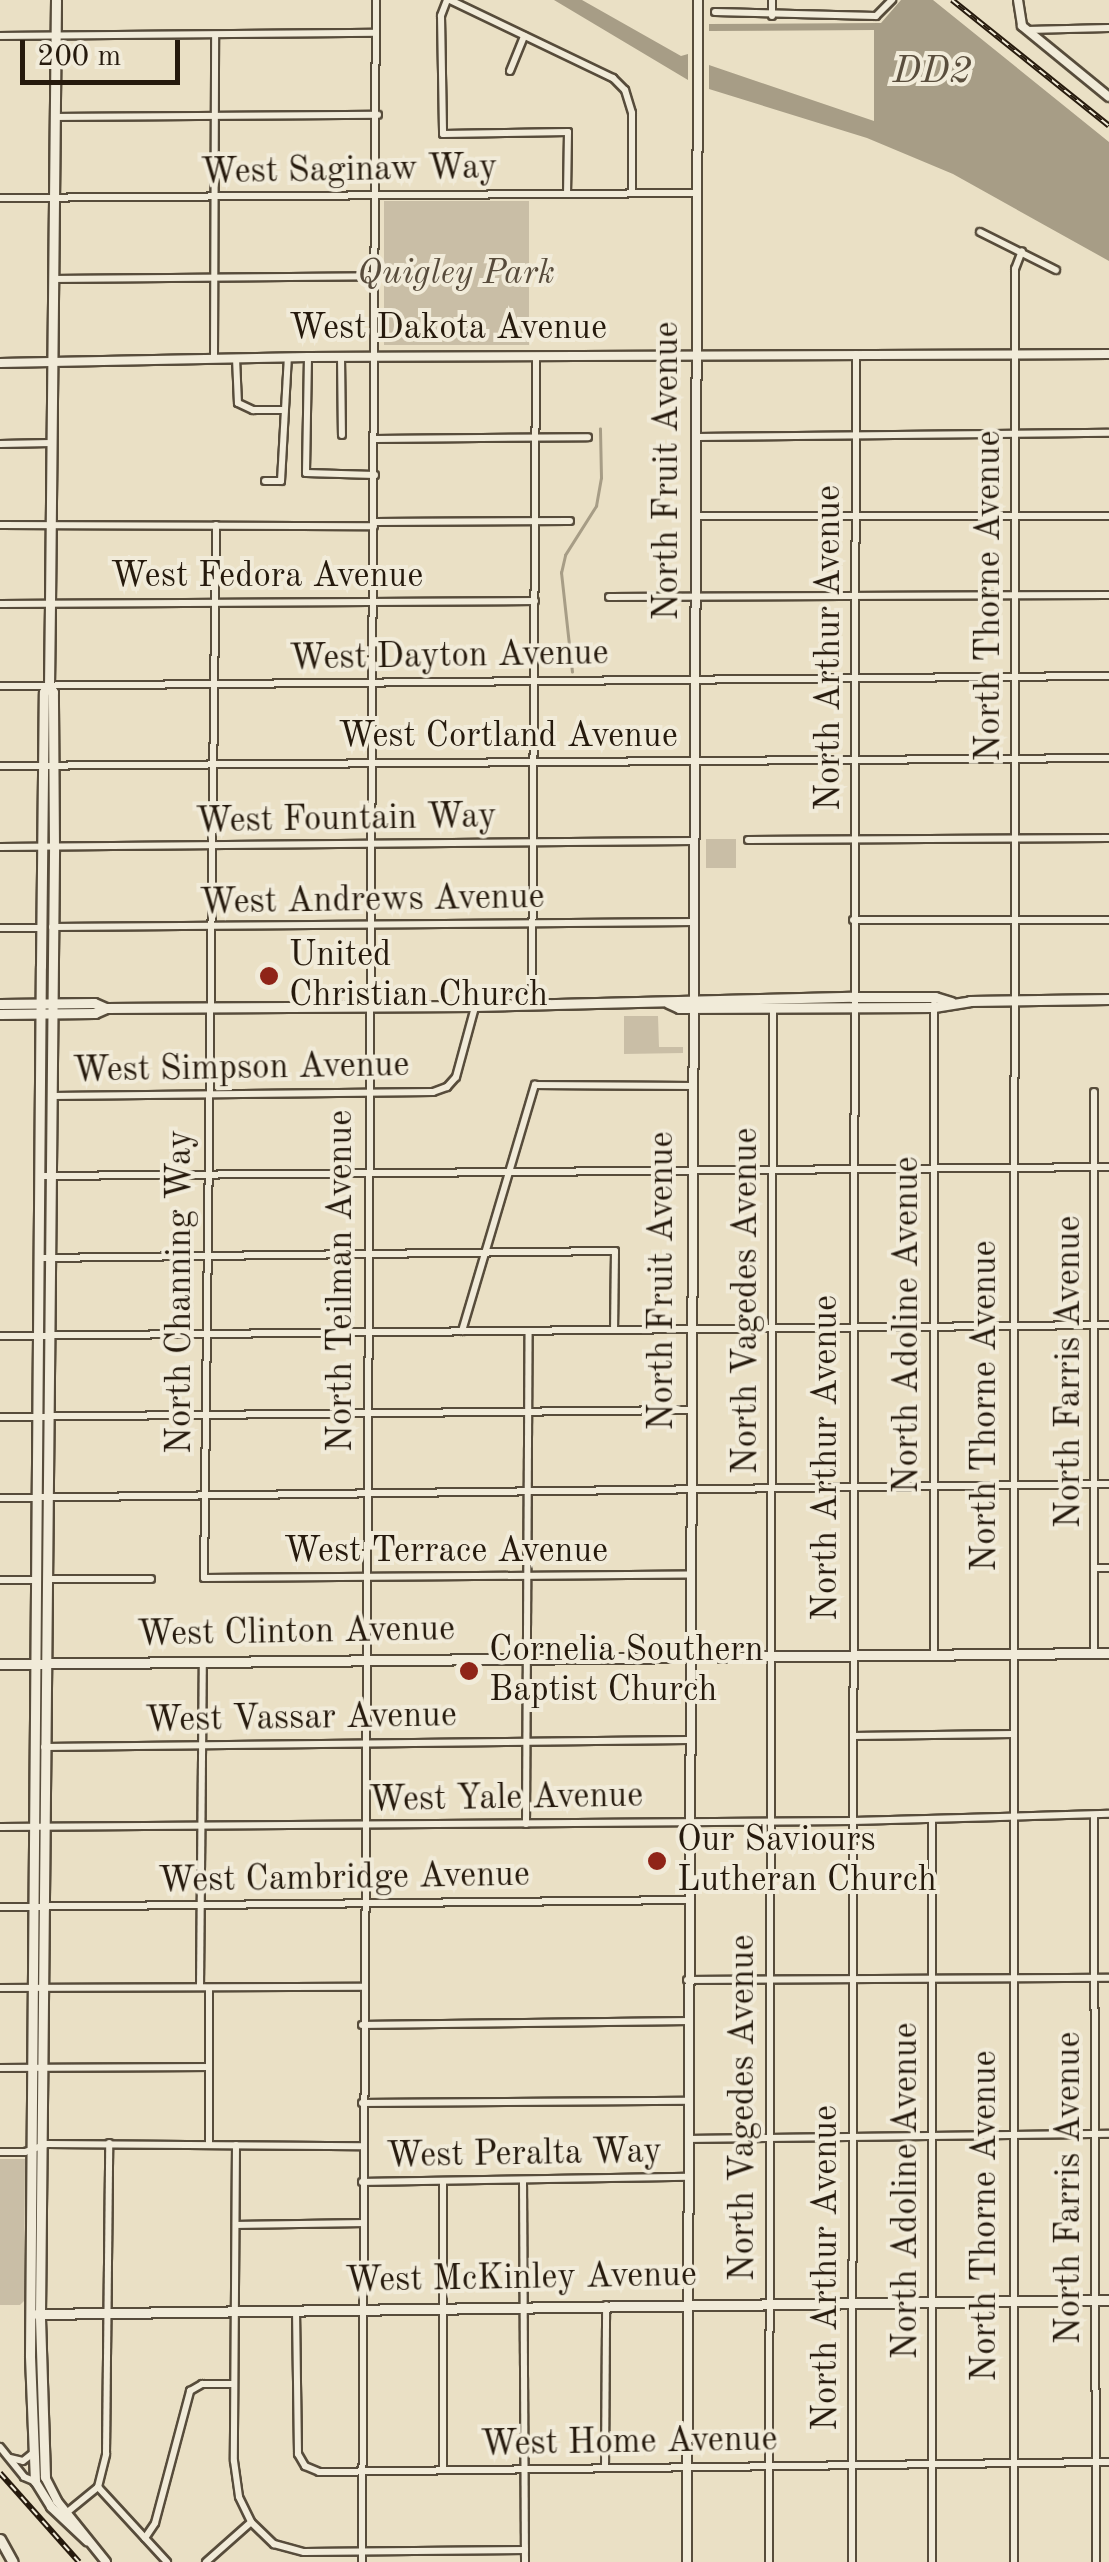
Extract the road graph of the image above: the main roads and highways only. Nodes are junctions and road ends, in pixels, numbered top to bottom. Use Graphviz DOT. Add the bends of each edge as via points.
graph roads {
  1 [pos="56,0"];
  2 [pos="813,997"];
  3 [pos="1109,999"];
  4 [pos="852,1002"];
  5 [pos="692,1003"];
  6 [pos="0,1004"];
  7 [pos="46,1008"];
  8 [pos="773,1008"];
  9 [pos="0,1014"];
  10 [pos="46,1176"];
  11 [pos="1109,1653"];
  12 [pos="0,1664"];
  13 [pos="42,1664"];
  14 [pos="1109,2300"];
  15 [pos="35,2314"];
  16 [pos="30,2370"];
  17 [pos="41,2408"];
  18 [pos="31,2416"];
  19 [pos="41,2442"];
  20 [pos="0,2539"];
  21 [pos="13,2562"];
  1 -- 7 [label="main road" via="44,692"];
  2 -- 4 [label="main road"];
  2 -- 5 [label="main road"];
  2 -- 8 [label="main road"];
  3 -- 4 [label="main road"];
  4 -- 8 [label="main road"];
  5 -- 7 [label="main road" via="94,1013"];
  5 -- 8 [label="main road"];
  6 -- 7 [label="main road"];
  7 -- 9 [label="main road"];
  7 -- 10 [label="main road"];
  7 -- 10 [label="main road"];
  10 -- 13 [label="main road"];
  11 -- 13 [label="main road, West Clinton Avenue"];
  12 -- 13 [label="main road, West Clinton Avenue"];
  13 -- 15 [label="main road"];
  14 -- 15 [label="main road, West McKinley Avenue"];
  15 -- 16 [label="main road"];
  15 -- 17 [label="main road"];
  16 -- 17 [label="main road"];
  16 -- 18 [label="main road"];
  17 -- 19 [label="main road"];
  18 -- 19 [label="main road"];
  18 -- 19 [label="main road" via="40,2482"];
  20 -- 21 [label="main road"];
}
